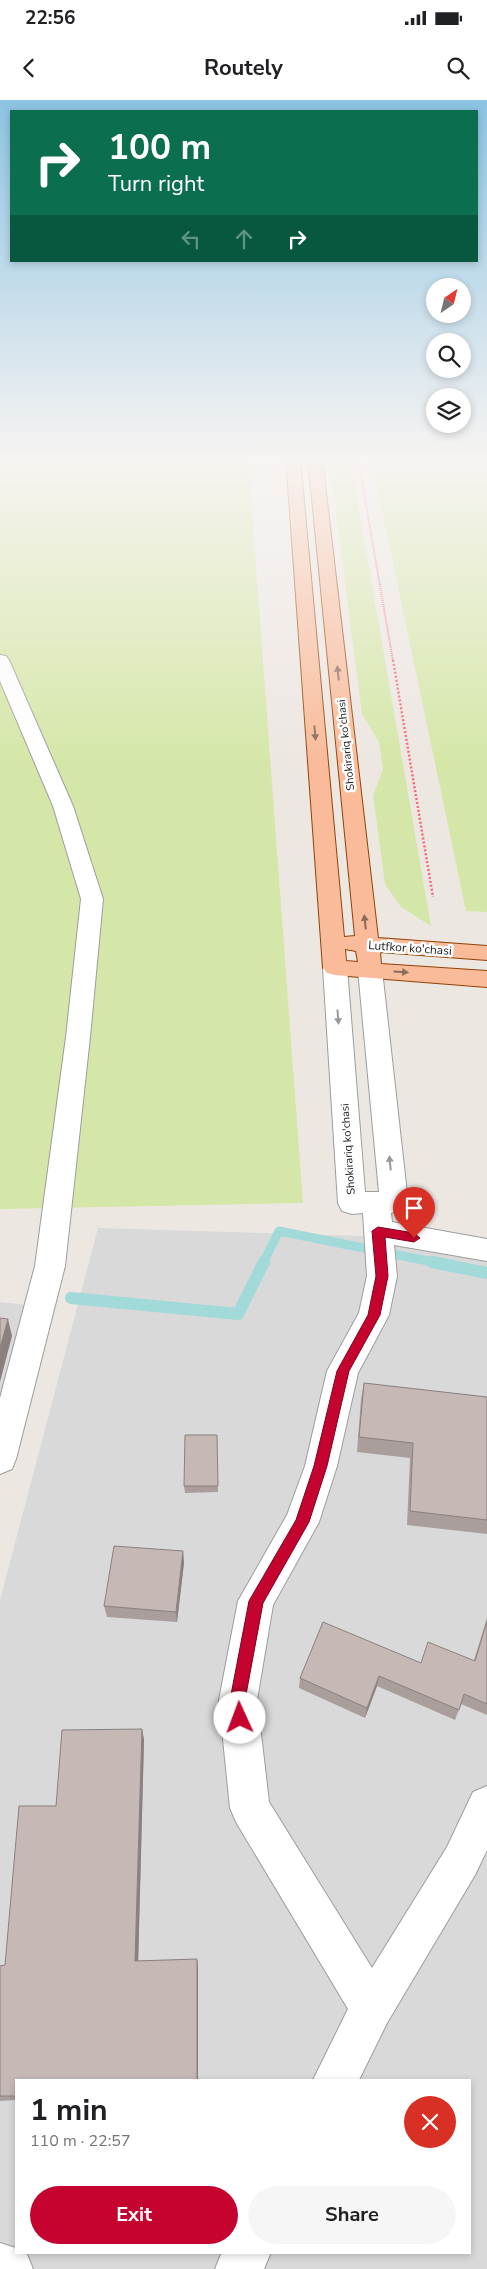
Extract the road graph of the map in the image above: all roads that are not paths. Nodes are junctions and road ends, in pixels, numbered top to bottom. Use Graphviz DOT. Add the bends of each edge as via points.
graph roads {
  1 [pos="301,559"];
  2 [pos="326,559"];
  3 [pos="0,660"];
  4 [pos="332,942"];
  5 [pos="367,945"];
  6 [pos="487,954"];
  7 [pos="335,968"];
  8 [pos="370,970"];
  9 [pos="487,979"];
  10 [pos="377,1217"];
  11 [pos="487,1250"];
  12 [pos="0,1460"];
  13 [pos="487,1806"];
  14 [pos="372,2008"];
  15 [pos="336,2079"];
  16 [pos="246,2254"];
  17 [pos="0,2267"];
  18 [pos="10,2269"];
  19 [pos="238,2269"];
  1 -- 4 [label="main road, Shokirariq ko'chasi, one-way"];
  5 -- 2 [label="main road, Shokirariq ko'chasi, one-way"];
  3 -- 12 [label="street" via="63,806 92,899 50,1266"];
  4 -- 5 [label="main road, Lutfkor ko'chasi"];
  4 -- 7 [label="main road, Shokirariq ko'chasi"];
  5 -- 6 [label="main road, Lutfkor ko'chasi"];
  5 -- 8 [label="main road, Shokirariq ko'chasi"];
  7 -- 8 [label="main road, Lutfkor ko'chasi"];
  7 -- 10 [label="street, Shokirariq ko'chasi, one-way" via="352,1203"];
  8 -- 9 [label="main road, Lutfkor ko'chasi, one-way"];
  10 -- 8 [label="street, Shokirariq ko'chasi, one-way" via="394,1202"];
  10 -- 11 [label="street"];
  10 -- 14 [label="street" via="382,1276 374,1315 343,1371 320,1466 302,1522 256,1601 238,1700 250,1808"];
  13 -- 14 [label="street" via="461,1861"];
  14 -- 15 [label="street"];
  16 -- 19 [label="street"];
  17 -- 18 [label="street"];
}
